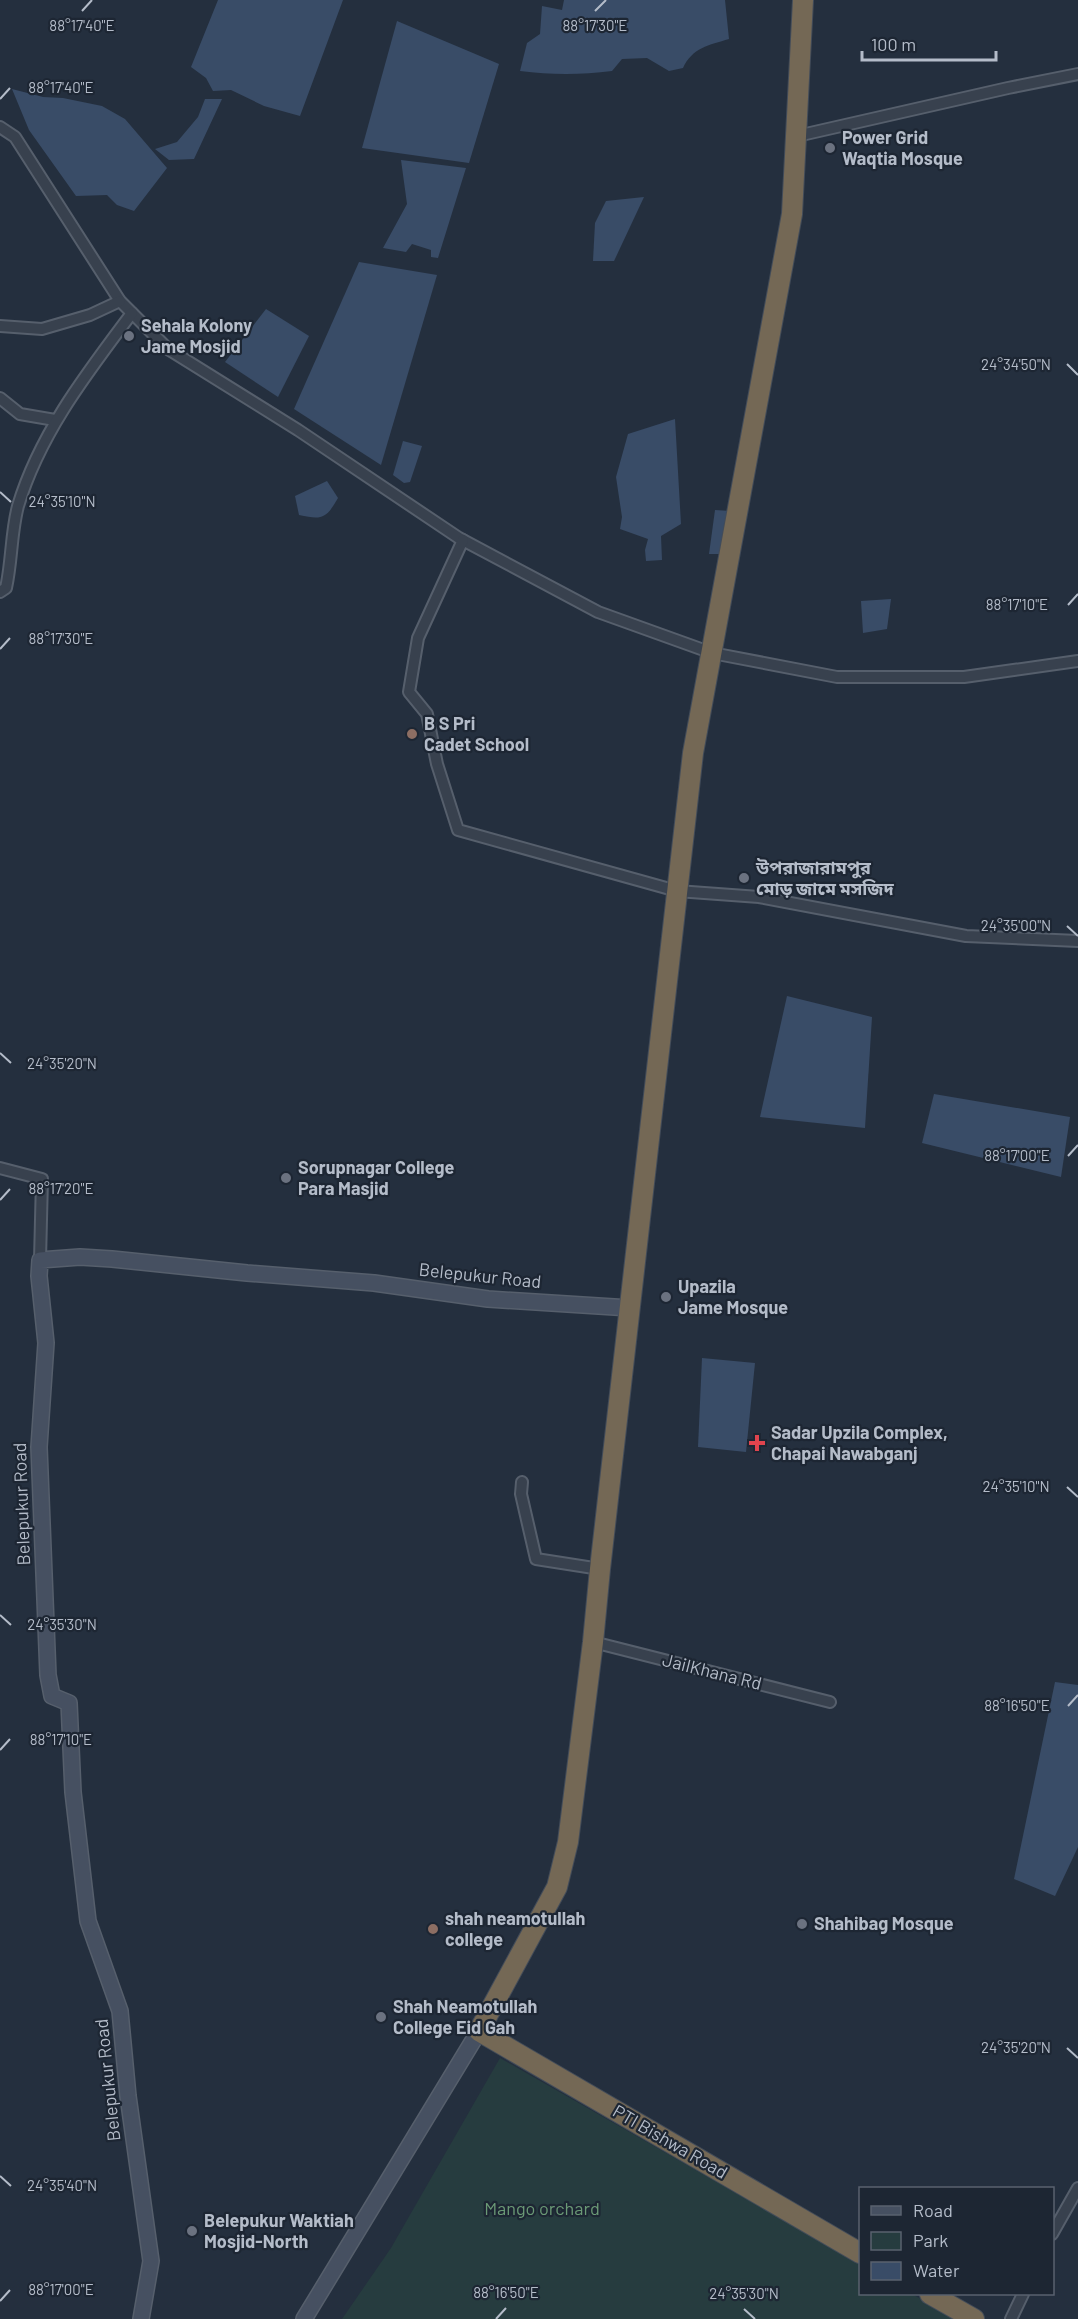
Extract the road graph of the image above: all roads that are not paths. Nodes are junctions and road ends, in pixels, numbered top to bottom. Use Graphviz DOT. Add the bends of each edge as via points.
graph roads {
  1 [pos="803,0"];
  2 [pos="1078,74"];
  3 [pos="0,127"];
  4 [pos="797,136"];
  5 [pos="120,301"];
  6 [pos="132,313"];
  7 [pos="0,326"];
  8 [pos="0,398"];
  9 [pos="55,420"];
  10 [pos="463,540"];
  11 [pos="0,592"];
  12 [pos="712,653"];
  13 [pos="1078,661"];
  14 [pos="677,891"];
  15 [pos="1078,941"];
  16 [pos="0,1168"];
  17 [pos="40,1260"];
  18 [pos="630,1308"];
  19 [pos="522,1482"];
  20 [pos="600,1569"];
  21 [pos="593,1642"];
  22 [pos="830,1701"];
  23 [pos="479,2031"];
  24 [pos="1078,2188"];
  25 [pos="1054,2232"];
  26 [pos="859,2252"];
  27 [pos="932,2295"];
  28 [pos="1023,2295"];
  29 [pos="141,2319"];
  30 [pos="304,2319"];
  31 [pos="973,2319"];
  32 [pos="1011,2319"];
  1 -- 4 [label="highway"];
  2 -- 4 [label="street"];
  3 -- 5 [label="street" via="15,138"];
  4 -- 12 [label="highway" via="792,214"];
  5 -- 6 [label="street"];
  5 -- 7 [label="street" via="90,315 42,329"];
  6 -- 9 [label="street"];
  6 -- 10 [label="street" via="168,349"];
  8 -- 9 [label="street" via="20,414"];
  9 -- 11 [label="street" via="29,473 17,509 11,566 6,588"];
  10 -- 12 [label="street" via="598,612"];
  10 -- 14 [label="street" via="418,638 409,692 427,714 437,764 458,830"];
  12 -- 13 [label="street" via="837,677 964,677"];
  12 -- 14 [label="highway" via="693,753"];
  14 -- 15 [label="street" via="759,897 966,936"];
  14 -- 18 [label="highway"];
  16 -- 17 [label="street" via="42,1179"];
  17 -- 18 [label="street, Belepukur Road" via="112,1259 374,1283 488,1299"];
  17 -- 29 [label="street, Belepukur Road" via="46,1343 39,1447 48,1675 52,1696 69,1703 73,1792 88,1921 120,2011 151,2260"];
  18 -- 20 [label="highway"];
  19 -- 20 [label="street" via="521,1494 536,1558"];
  20 -- 21 [label="highway"];
  21 -- 22 [label="street, JailKhana Rd"];
  21 -- 23 [label="highway" via="568,1842 557,1887"];
  23 -- 26 [label="highway, PTI Bishwa Road"];
  23 -- 30 [label="street"];
  24 -- 25 [label="street"];
  27 -- 31 [label="highway"];
  28 -- 32 [label="street"];
}
